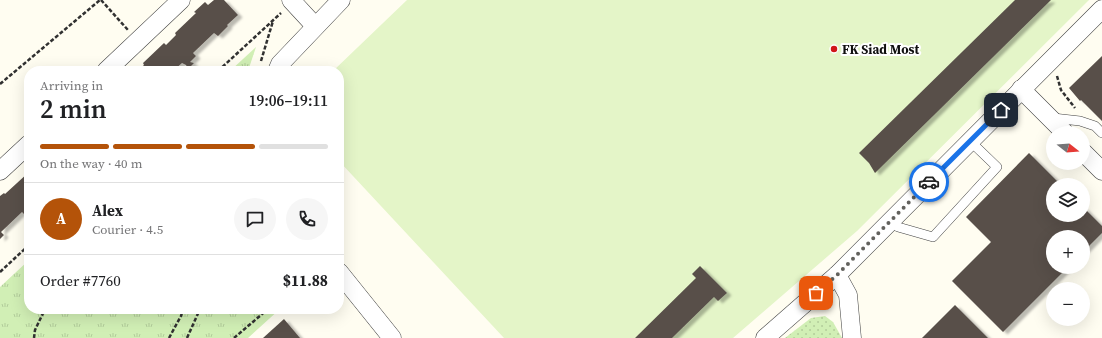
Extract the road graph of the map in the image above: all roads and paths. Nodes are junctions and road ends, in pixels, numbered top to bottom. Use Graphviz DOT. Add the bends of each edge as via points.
graph roads {
  1 [pos="100,0"];
  2 [pos="181,0"];
  3 [pos="341,0"];
  4 [pos="292,1"];
  5 [pos="1102,9"];
  6 [pos="273,21"];
  7 [pos="315,26"];
  8 [pos="138,41"];
  9 [pos="111,66"];
  10 [pos="224,66"];
  11 [pos="269,66"];
  12 [pos="273,66"];
  13 [pos="1061,69"];
  14 [pos="0,84"];
  15 [pos="1022,89"];
  16 [pos="1050,118"];
  17 [pos="1080,121"];
  18 [pos="1058,126"];
  19 [pos="1102,133"];
  20 [pos="970,141"];
  21 [pos="24,149"];
  22 [pos="1090,159"];
  23 [pos="0,171"];
  24 [pos="1102,171"];
  25 [pos="891,221"];
  26 [pos="24,250"];
  27 [pos="0,272"];
  28 [pos="837,275"];
  29 [pos="344,278"];
  30 [pos="42,314"];
  31 [pos="182,314"];
  32 [pos="198,314"];
  33 [pos="262,314"];
  34 [pos="34,338"];
  35 [pos="169,338"];
  36 [pos="187,338"];
  37 [pos="234,338"];
  38 [pos="392,338"];
  39 [pos="765,338"];
  40 [pos="852,338"];
  1 -- 8 [label="path"];
  1 -- 14 [label="path"];
  2 -- 8 [label="street"];
  3 -- 7 [label="street"];
  4 -- 6 [label="path"];
  4 -- 7 [label="street"];
  5 -- 15 [label="street"];
  6 -- 10 [label="path"];
  6 -- 11 [label="path"];
  7 -- 12 [label="street" via="280,64"];
  8 -- 9 [label="street"];
  13 -- 17 [label="path" via="1057,76 1061,90 1076,110"];
  15 -- 16 [label="street"];
  15 -- 20 [label="street"];
  16 -- 17 [label="lane"];
  16 -- 18 [label="street"];
  17 -- 19 [label="lane" via="1095,126"];
  20 -- 25 [label="street"];
  20 -- 25 [label="lane" via="997,167 933,237 898,227"];
  21 -- 23 [label="street"];
  22 -- 24 [label="street"];
  25 -- 28 [label="street"];
  26 -- 27 [label="path"];
  28 -- 39 [label="street"];
  28 -- 40 [label="street" via="848,295"];
  29 -- 38 [label="street"];
  30 -- 34 [label="path"];
  31 -- 35 [label="path"];
  32 -- 36 [label="path"];
  33 -- 37 [label="path"];
}
